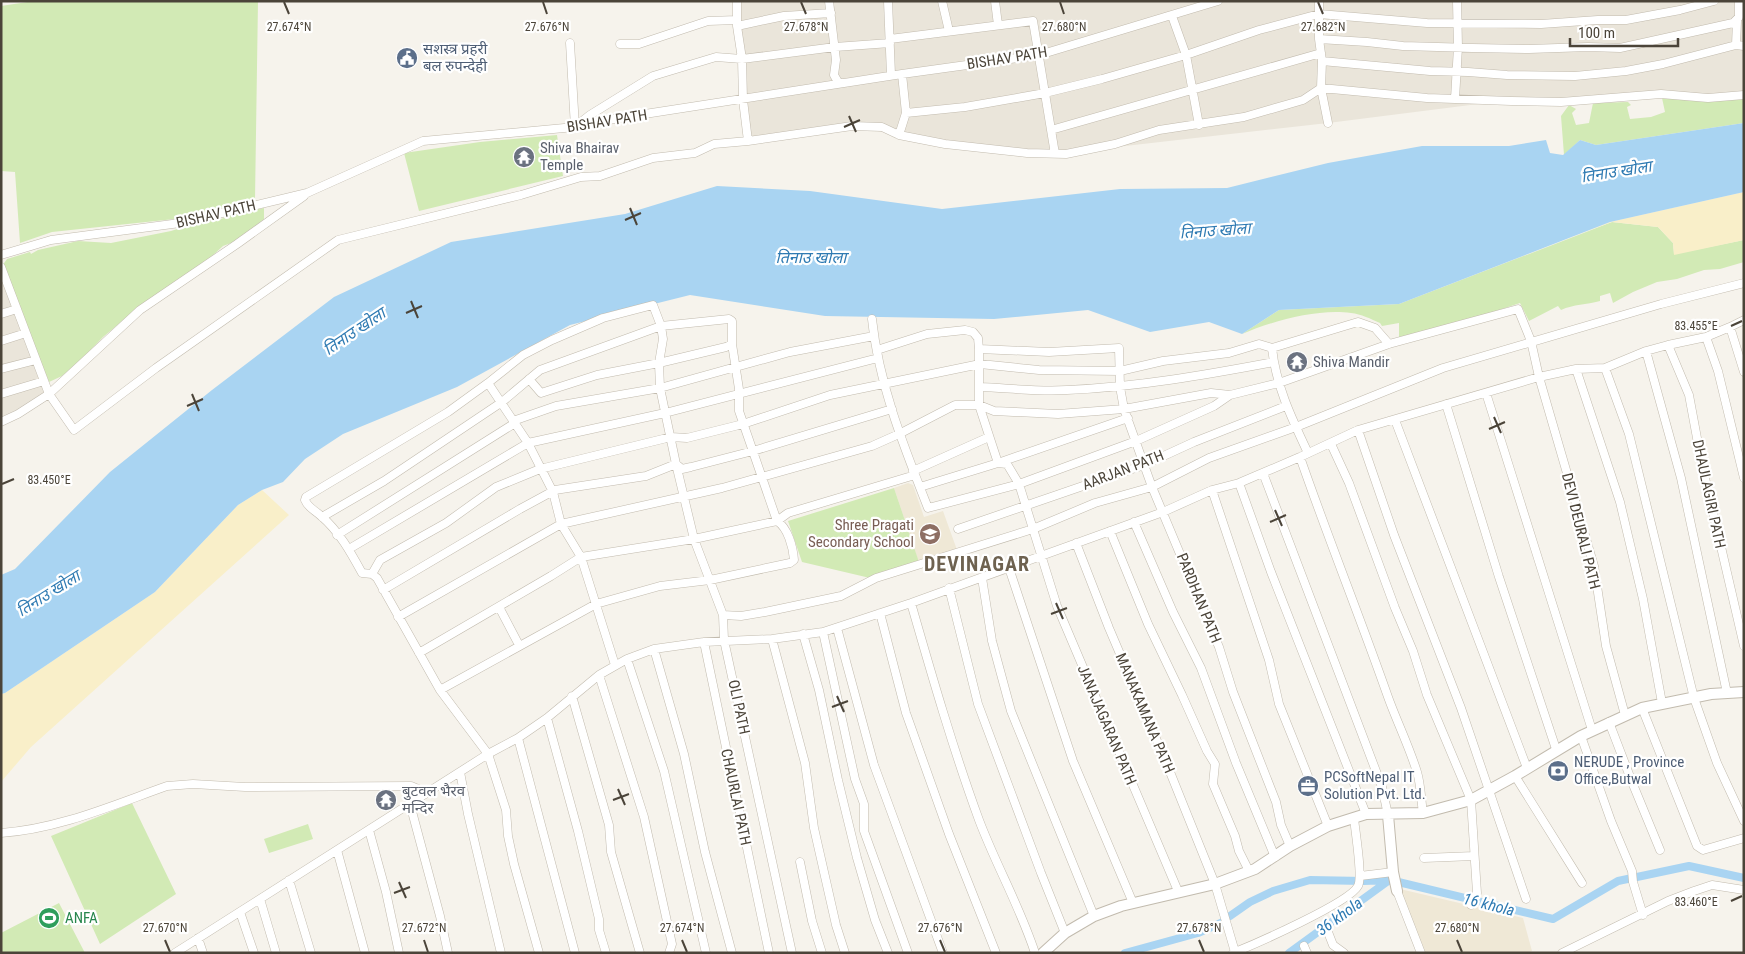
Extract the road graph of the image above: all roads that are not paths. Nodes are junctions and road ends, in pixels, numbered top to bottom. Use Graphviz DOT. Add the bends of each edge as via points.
graph roads {
  1 [pos="737,1"];
  2 [pos="829,1"];
  3 [pos="888,1"];
  4 [pos="942,1"];
  5 [pos="995,1"];
  6 [pos="1218,1"];
  7 [pos="1319,1"];
  8 [pos="1457,1"];
  9 [pos="1714,1"];
  10 [pos="1739,1"];
  11 [pos="831,13"];
  12 [pos="1319,14"];
  13 [pos="1172,16"];
  14 [pos="1737,21"];
  15 [pos="737,23"];
  16 [pos="1456,24"];
  17 [pos="998,25"];
  18 [pos="949,32"];
  19 [pos="1319,40"];
  20 [pos="890,41"];
  21 [pos="570,44"];
  22 [pos="620,44"];
  23 [pos="1740,45"];
  24 [pos="835,47"];
  25 [pos="1458,48"];
  26 [pos="1039,55"];
  27 [pos="1186,55"];
  28 [pos="1321,57"];
  29 [pos="742,59"];
  30 [pos="1457,72"];
  31 [pos="902,74"];
  32 [pos="891,76"];
  33 [pos="845,83"];
  34 [pos="1321,88"];
  35 [pos="1192,91"];
  36 [pos="1045,93"];
  37 [pos="1744,95"];
  38 [pos="1455,99"];
  39 [pos="743,100"];
  40 [pos="906,113"];
  41 [pos="1328,123"];
  42 [pos="1199,126"];
  43 [pos="575,127"];
  44 [pos="1052,130"];
  45 [pos="899,135"];
  46 [pos="748,141"];
  47 [pos="1056,154"];
  48 [pos="307,193"];
  49 [pos="1,255"];
  50 [pos="1,267"];
  51 [pos="1744,283"];
  52 [pos="5,287"];
  53 [pos="17,309"];
  54 [pos="1,314"];
  55 [pos="872,319"];
  56 [pos="1744,320"];
  57 [pos="661,326"];
  58 [pos="1730,328"];
  59 [pos="26,333"];
  60 [pos="874,336"];
  61 [pos="1706,337"];
  62 [pos="1,341"];
  63 [pos="1531,341"];
  64 [pos="732,344"];
  65 [pos="1389,344"];
  66 [pos="1668,345"];
  67 [pos="1272,348"];
  68 [pos="979,349"];
  69 [pos="1646,351"];
  70 [pos="877,354"];
  71 [pos="36,360"];
  72 [pos="1274,362"];
  73 [pos="659,363"];
  74 [pos="980,364"];
  75 [pos="736,367"];
  76 [pos="1605,368"];
  77 [pos="1,369"];
  78 [pos="1576,369"];
  79 [pos="1120,371"];
  80 [pos="1744,372"];
  81 [pos="1539,377"];
  82 [pos="529,379"];
  83 [pos="44,381"];
  84 [pos="488,383"];
  85 [pos="1279,383"];
  86 [pos="886,385"];
  87 [pos="980,387"];
  88 [pos="1120,387"];
  89 [pos="660,388"];
  90 [pos="1486,393"];
  91 [pos="1,394"];
  92 [pos="49,394"];
  93 [pos="738,394"];
  94 [pos="1230,395"];
  95 [pos="502,402"];
  96 [pos="1446,404"];
  97 [pos="979,405"];
  98 [pos="1286,406"];
  99 [pos="892,409"];
  100 [pos="1124,409"];
  101 [pos="665,413"];
  102 [pos="1128,418"];
  103 [pos="1395,420"];
  104 [pos="1,422"];
  105 [pos="514,422"];
  106 [pos="743,424"];
  107 [pos="1296,428"];
  108 [pos="1358,430"];
  109 [pos="899,434"];
  110 [pos="671,437"];
  111 [pos="989,437"];
  112 [pos="1136,441"];
  113 [pos="528,443"];
  114 [pos="1331,444"];
  115 [pos="753,451"];
  116 [pos="1308,453"];
  117 [pos="1300,457"];
  118 [pos="998,463"];
  119 [pos="676,464"];
  120 [pos="1144,465"];
  121 [pos="540,469"];
  122 [pos="914,473"];
  123 [pos="1263,473"];
  124 [pos="762,477"];
  125 [pos="1744,478"];
  126 [pos="1239,483"];
  127 [pos="1019,484"];
  128 [pos="920,487"];
  129 [pos="1152,487"];
  130 [pos="1212,490"];
  131 [pos="553,492"];
  132 [pos="683,496"];
  133 [pos="1025,505"];
  134 [pos="1164,512"];
  135 [pos="322,517"];
  136 [pos="776,521"];
  137 [pos="1134,522"];
  138 [pos="561,524"];
  139 [pos="958,529"];
  140 [pos="1033,529"];
  141 [pos="1110,531"];
  142 [pos="337,535"];
  143 [pos="694,539"];
  144 [pos="1076,543"];
  145 [pos="349,549"];
  146 [pos="1042,556"];
  147 [pos="581,557"];
  148 [pos="1009,568"];
  149 [pos="372,574"];
  150 [pos="982,578"];
  151 [pos="710,580"];
  152 [pos="948,588"];
  153 [pos="383,590"];
  154 [pos="911,603"];
  155 [pos="596,604"];
  156 [pos="499,606"];
  157 [pos="880,613"];
  158 [pos="724,614"];
  159 [pos="398,617"];
  160 [pos="836,628"];
  161 [pos="823,632"];
  162 [pos="803,634"];
  163 [pos="772,639"];
  164 [pos="724,640"];
  165 [pos="704,642"];
  166 [pos="520,645"];
  167 [pos="1744,646"];
  168 [pos="654,649"];
  169 [pos="419,653"];
  170 [pos="627,659"];
  171 [pos="615,665"];
  172 [pos="598,675"];
  173 [pos="440,690"];
  174 [pos="1744,692"];
  175 [pos="1727,693"];
  176 [pos="572,696"];
  177 [pos="1694,698"];
  178 [pos="1662,703"];
  179 [pos="1642,708"];
  180 [pos="1625,715"];
  181 [pos="548,718"];
  182 [pos="1609,722"];
  183 [pos="1592,730"];
  184 [pos="1581,736"];
  185 [pos="518,738"];
  186 [pos="1556,749"];
  187 [pos="488,754"];
  188 [pos="1527,768"];
  189 [pos="460,772"];
  190 [pos="1515,776"];
  191 [pos="1490,790"];
  192 [pos="425,794"];
  193 [pos="1470,800"];
  194 [pos="410,804"];
  195 [pos="1423,813"];
  196 [pos="1366,814"];
  197 [pos="1388,815"];
  198 [pos="1354,818"];
  199 [pos="1744,822"];
  200 [pos="1328,826"];
  201 [pos="369,830"];
  202 [pos="1,833"];
  203 [pos="1744,838"];
  204 [pos="1290,846"];
  205 [pos="337,850"];
  206 [pos="1660,850"];
  207 [pos="1474,856"];
  208 [pos="1275,857"];
  209 [pos="1424,858"];
  210 [pos="800,862"];
  211 [pos="1249,871"];
  212 [pos="1393,874"];
  213 [pos="1360,876"];
  214 [pos="289,880"];
  215 [pos="1582,883"];
  216 [pos="1215,884"];
  217 [pos="1744,890"];
  218 [pos="1397,891"];
  219 [pos="1178,892"];
  220 [pos="260,899"];
  221 [pos="1526,899"];
  222 [pos="1133,903"];
  223 [pos="1471,905"];
  224 [pos="240,912"];
  225 [pos="1643,915"];
  226 [pos="1094,916"];
  227 [pos="1326,927"];
  228 [pos="1065,933"];
  229 [pos="198,938"];
  230 [pos="1234,952"];
  231 [pos="175,953"];
  232 [pos="203,953"];
  233 [pos="254,953"];
  234 [pos="276,953"];
  235 [pos="311,953"];
  236 [pos="365,953"];
  237 [pos="399,953"];
  238 [pos="448,953"];
  239 [pos="502,953"];
  240 [pos="540,953"];
  241 [pos="575,953"];
  242 [pos="606,953"];
  243 [pos="640,953"];
  244 [pos="669,953"];
  245 [pos="706,953"];
  246 [pos="732,953"];
  247 [pos="769,953"];
  248 [pos="792,953"];
  249 [pos="822,953"];
  250 [pos="845,953"];
  251 [pos="888,953"];
  252 [pos="908,953"];
  253 [pos="943,953"];
  254 [pos="996,953"];
  255 [pos="1035,953"];
  256 [pos="1043,953"];
  257 [pos="1344,953"];
  258 [pos="1421,953"];
  259 [pos="1562,953"];
  1 -- 15 [label="street"];
  2 -- 11 [label="street"];
  3 -- 20 [label="street"];
  4 -- 18 [label="street"];
  5 -- 17 [label="street"];
  6 -- 13 [label="street, BISHAV PATH"];
  7 -- 12 [label="street"];
  8 -- 16 [label="street"];
  9 -- 16 [label="street" via="1626,20"];
  10 -- 14 [label="street"];
  11 -- 15 [label="street"];
  11 -- 24 [label="street"];
  12 -- 16 [label="street"];
  12 -- 19 [label="street"];
  12 -- 27 [label="street"];
  13 -- 26 [label="street, BISHAV PATH"];
  13 -- 27 [label="street"];
  14 -- 23 [label="street"];
  14 -- 25 [label="street" via="1620,48"];
  15 -- 22 [label="street" via="708,21 639,44"];
  15 -- 29 [label="street"];
  16 -- 25 [label="street"];
  17 -- 18 [label="street"];
  17 -- 26 [label="street" via="1033,20"];
  18 -- 20 [label="street"];
  19 -- 25 [label="street"];
  19 -- 28 [label="street"];
  20 -- 24 [label="street"];
  20 -- 32 [label="street"];
  21 -- 43 [label="street"];
  23 -- 30 [label="street" via="1663,64 1600,74"];
  24 -- 29 [label="street"];
  24 -- 33 [label="street" via="834,76 838,82"];
  25 -- 30 [label="street"];
  26 -- 31 [label="street, BISHAV PATH"];
  26 -- 36 [label="street"];
  27 -- 35 [label="street"];
  27 -- 36 [label="street"];
  28 -- 30 [label="street" via="1378,67"];
  28 -- 34 [label="street"];
  28 -- 35 [label="street"];
  29 -- 39 [label="street"];
  29 -- 43 [label="street" via="716,57 653,76"];
  30 -- 38 [label="street"];
  31 -- 32 [label="street, BISHAV PATH"];
  31 -- 40 [label="street"];
  32 -- 33 [label="street, BISHAV PATH"];
  33 -- 39 [label="street, BISHAV PATH"];
  34 -- 38 [label="street"];
  34 -- 41 [label="street"];
  34 -- 42 [label="street" via="1302,100"];
  35 -- 42 [label="street"];
  35 -- 44 [label="street"];
  36 -- 40 [label="street"];
  36 -- 44 [label="street"];
  37 -- 38 [label="street" via="1708,98 1661,94 1561,102"];
  39 -- 43 [label="street, BISHAV PATH"];
  39 -- 46 [label="street"];
  40 -- 45 [label="street"];
  42 -- 47 [label="street" via="1159,130 1115,144"];
  43 -- 48 [label="street, BISHAV PATH" via="423,141"];
  44 -- 47 [label="street"];
  45 -- 46 [label="street" via="882,127 852,126"];
  45 -- 47 [label="street" via="954,145"];
  46 -- 92 [label="street" via="714,144 695,153 653,158 600,176 582,177 338,240 74,430"];
  48 -- 49 [label="street, BISHAV PATH" via="180,223 51,240"];
  48 -- 92 [label="street" via="140,310"];
  50 -- 52 [label="street"];
  51 -- 63 [label="street"];
  52 -- 53 [label="street"];
  53 -- 54 [label="street"];
  53 -- 59 [label="street"];
  55 -- 60 [label="street"];
  56 -- 58 [label="street"];
  57 -- 64 [label="street" via="729,320 733,324"];
  57 -- 73 [label="street, OLI PATH" via="663,339"];
  57 -- 82 [label="street" via="540,370"];
  57 -- 84 [label="street" via="653,305 603,318 523,355"];
  58 -- 61 [label="street"];
  58 -- 80 [label="street"];
  59 -- 62 [label="street"];
  59 -- 71 [label="street"];
  60 -- 70 [label="street"];
  60 -- 75 [label="street" via="790,352"];
  61 -- 66 [label="street"];
  61 -- 125 [label="street" via="1718,371"];
  63 -- 65 [label="street, DEVI DEURALI PATH" via="1518,309"];
  63 -- 81 [label="street, DEVI DEURALI PATH"];
  63 -- 107 [label="street" via="1443,368"];
  64 -- 73 [label="street"];
  64 -- 75 [label="street"];
  65 -- 67 [label="street" via="1375,328 1358,322"];
  65 -- 85 [label="street"];
  66 -- 69 [label="street"];
  66 -- 167 [label="street, DHAULAGIRI PATH" via="1689,395"];
  67 -- 72 [label="street"];
  67 -- 79 [label="street" via="1259,344 1229,353 1163,361"];
  68 -- 70 [label="street" via="978,338 965,330 927,334"];
  68 -- 74 [label="street"];
  68 -- 79 [label="street, PARDHAN PATH" via="1049,352 1119,348"];
  69 -- 76 [label="street"];
  69 -- 175 [label="street" via="1681,478"];
  70 -- 86 [label="street"];
  70 -- 93 [label="street"];
  71 -- 77 [label="street"];
  71 -- 83 [label="street"];
  72 -- 85 [label="street"];
  72 -- 88 [label="street"];
  73 -- 82 [label="street" via="597,375 541,393"];
  73 -- 89 [label="street, OLI PATH"];
  74 -- 79 [label="street" via="1039,370"];
  74 -- 86 [label="street"];
  74 -- 87 [label="street"];
  75 -- 89 [label="street"];
  75 -- 93 [label="street"];
  76 -- 78 [label="street"];
  76 -- 177 [label="street" via="1628,434"];
  78 -- 81 [label="street"];
  78 -- 178 [label="street" via="1620,502 1643,599"];
  79 -- 88 [label="street, PARDHAN PATH"];
  81 -- 90 [label="street"];
  81 -- 180 [label="street, DEVI DEURALI PATH" via="1594,566 1606,646"];
  82 -- 95 [label="street"];
  83 -- 91 [label="street"];
  83 -- 92 [label="street"];
  84 -- 95 [label="street"];
  84 -- 135 [label="street" via="448,412 306,497 307,506"];
  85 -- 94 [label="street"];
  85 -- 98 [label="street"];
  86 -- 99 [label="street"];
  86 -- 106 [label="street" via="830,395"];
  87 -- 88 [label="street" via="1064,391"];
  87 -- 97 [label="street"];
  88 -- 100 [label="street, PARDHAN PATH"];
  89 -- 101 [label="street, OLI PATH"];
  89 -- 105 [label="street" via="556,406"];
  90 -- 96 [label="street"];
  90 -- 183 [label="street"];
  92 -- 104 [label="street"];
  93 -- 101 [label="street"];
  93 -- 106 [label="street"];
  94 -- 100 [label="street" via="1211,393"];
  94 -- 112 [label="street" via="1214,406"];
  95 -- 105 [label="street"];
  95 -- 135 [label="street" via="384,481"];
  96 -- 103 [label="street"];
  96 -- 186 [label="street"];
  97 -- 100 [label="street" via="994,411 1058,414"];
  97 -- 109 [label="street" via="955,405"];
  97 -- 111 [label="street"];
  98 -- 107 [label="street"];
  98 -- 120 [label="street, AARJAN PATH"];
  99 -- 109 [label="street"];
  99 -- 115 [label="street"];
  100 -- 102 [label="street, PARDHAN PATH"];
  101 -- 110 [label="street, OLI PATH"];
  101 -- 113 [label="street"];
  102 -- 112 [label="street, PARDHAN PATH"];
  102 -- 118 [label="street"];
  103 -- 108 [label="street"];
  103 -- 188 [label="street"];
  105 -- 113 [label="street"];
  105 -- 142 [label="street"];
  106 -- 110 [label="street" via="687,438"];
  106 -- 115 [label="street"];
  107 -- 116 [label="street"];
  107 -- 129 [label="street" via="1209,458"];
  108 -- 114 [label="street"];
  108 -- 191 [label="street"];
  109 -- 122 [label="street"];
  109 -- 124 [label="street" via="872,446"];
  110 -- 119 [label="street, OLI PATH"];
  110 -- 121 [label="street"];
  111 -- 118 [label="street"];
  111 -- 122 [label="street"];
  112 -- 120 [label="street, PARDHAN PATH"];
  112 -- 127 [label="street"];
  113 -- 121 [label="street"];
  113 -- 145 [label="street"];
  114 -- 116 [label="street"];
  114 -- 193 [label="street" via="1349,483 1427,695"];
  115 -- 119 [label="street" via="682,469"];
  115 -- 124 [label="street"];
  116 -- 117 [label="street"];
  117 -- 123 [label="street"];
  117 -- 195 [label="street" via="1409,747 1418,774"];
  118 -- 127 [label="street, JANAJAGARAN PATH" via="1007,464"];
  118 -- 128 [label="street"];
  119 -- 131 [label="street" via="646,476"];
  119 -- 132 [label="street, OLI PATH"];
  120 -- 129 [label="street, PARDHAN PATH"];
  120 -- 133 [label="street, AARJAN PATH"];
  121 -- 131 [label="street"];
  121 -- 149 [label="street" via="496,487 446,523 380,560"];
  122 -- 128 [label="street"];
  122 -- 136 [label="street" via="788,513"];
  123 -- 126 [label="street"];
  123 -- 197 [label="street" via="1382,787"];
  124 -- 132 [label="street"];
  124 -- 136 [label="street"];
  126 -- 130 [label="street"];
  126 -- 196 [label="street"];
  127 -- 128 [label="street" via="928,508"];
  127 -- 133 [label="street, JANAJAGARAN PATH"];
  129 -- 134 [label="street, PARDHAN PATH"];
  129 -- 140 [label="street" via="1095,503"];
  130 -- 134 [label="street"];
  130 -- 200 [label="street" via="1269,660 1279,704"];
  131 -- 138 [label="street"];
  131 -- 153 [label="street" via="520,508"];
  132 -- 138 [label="street"];
  132 -- 143 [label="street, OLI PATH"];
  133 -- 139 [label="street, AARJAN PATH"];
  133 -- 140 [label="street, JANAJAGARAN PATH"];
  134 -- 137 [label="street"];
  134 -- 204 [label="street, PARDHAN PATH" via="1219,647"];
  135 -- 142 [label="street"];
  136 -- 143 [label="street"];
  136 -- 151 [label="street" via="782,524 788,536 794,560"];
  137 -- 141 [label="street"];
  137 -- 208 [label="street" via="1201,668"];
  138 -- 147 [label="street"];
  138 -- 159 [label="street"];
  140 -- 146 [label="street, JANAJAGARAN PATH"];
  140 -- 158 [label="street" via="876,578 841,596 741,616"];
  141 -- 144 [label="street"];
  141 -- 211 [label="street" via="1148,624 1215,764 1213,784"];
  142 -- 145 [label="street"];
  143 -- 147 [label="street"];
  143 -- 151 [label="street, OLI PATH"];
  144 -- 146 [label="street"];
  144 -- 216 [label="street, MANAKAMANA PATH"];
  145 -- 149 [label="street" via="362,573"];
  146 -- 148 [label="street"];
  146 -- 219 [label="street, JANAJAGARAN PATH" via="1057,606"];
  147 -- 155 [label="street"];
  147 -- 156 [label="street"];
  148 -- 150 [label="street"];
  148 -- 222 [label="street" via="1073,761"];
  149 -- 153 [label="street"];
  150 -- 152 [label="street"];
  150 -- 226 [label="street" via="992,641 1011,712"];
  151 -- 155 [label="street" via="660,586"];
  151 -- 158 [label="street, OLI PATH"];
  152 -- 154 [label="street"];
  152 -- 228 [label="street" via="978,704"];
  153 -- 159 [label="street"];
  154 -- 157 [label="street"];
  154 -- 255 [label="street" via="936,691 979,819"];
  155 -- 166 [label="street"];
  155 -- 171 [label="street"];
  156 -- 166 [label="street"];
  156 -- 169 [label="street"];
  157 -- 160 [label="street"];
  157 -- 254 [label="street" via="906,713"];
  158 -- 164 [label="street, OLI PATH"];
  159 -- 169 [label="street"];
  160 -- 161 [label="street"];
  160 -- 253 [label="street" via="874,765"];
  161 -- 162 [label="street"];
  161 -- 252 [label="street" via="855,779 864,804 864,831"];
  162 -- 163 [label="street"];
  162 -- 251 [label="street" via="857,858"];
  163 -- 164 [label="street"];
  163 -- 250 [label="street" via="805,763 814,828"];
  164 -- 165 [label="street"];
  164 -- 248 [label="street, OLI PATH"];
  165 -- 168 [label="street"];
  165 -- 247 [label="street, CHAURLAI PATH"];
  166 -- 173 [label="street"];
  168 -- 170 [label="street"];
  168 -- 246 [label="street" via="684,754 705,852"];
  169 -- 173 [label="street"];
  170 -- 171 [label="street"];
  170 -- 245 [label="street" via="664,771"];
  171 -- 172 [label="street"];
  172 -- 176 [label="street"];
  172 -- 244 [label="street" via="644,818 672,944"];
  173 -- 187 [label="street"];
  174 -- 175 [label="street"];
  175 -- 177 [label="street"];
  176 -- 181 [label="street"];
  176 -- 243 [label="street" via="609,826 612,852"];
  177 -- 178 [label="street"];
  177 -- 199 [label="street" via="1716,764"];
  178 -- 179 [label="street"];
  179 -- 180 [label="street"];
  179 -- 203 [label="street" via="1697,846 1703,850"];
  180 -- 182 [label="street"];
  181 -- 185 [label="street"];
  181 -- 242 [label="street"];
  182 -- 183 [label="street"];
  182 -- 206 [label="street"];
  183 -- 184 [label="street"];
  184 -- 186 [label="street"];
  184 -- 225 [label="street" via="1632,871"];
  185 -- 187 [label="street"];
  185 -- 241 [label="street"];
  186 -- 188 [label="street"];
  187 -- 189 [label="street"];
  187 -- 240 [label="street" via="506,810 514,864"];
  188 -- 190 [label="street"];
  189 -- 192 [label="street"];
  189 -- 239 [label="street"];
  190 -- 191 [label="street"];
  190 -- 215 [label="street"];
  191 -- 193 [label="street"];
  191 -- 221 [label="street"];
  192 -- 194 [label="street"];
  192 -- 202 [label="street" via="411,786 167,786 77,818"];
  193 -- 195 [label="street"];
  193 -- 207 [label="street"];
  194 -- 201 [label="street"];
  194 -- 238 [label="street"];
  195 -- 197 [label="street"];
  196 -- 197 [label="street"];
  196 -- 198 [label="street"];
  197 -- 212 [label="street"];
  198 -- 200 [label="street"];
  198 -- 213 [label="street"];
  200 -- 204 [label="street"];
  201 -- 205 [label="street"];
  201 -- 237 [label="street"];
  204 -- 208 [label="street"];
  205 -- 214 [label="street"];
  205 -- 236 [label="street"];
  207 -- 209 [label="street"];
  207 -- 223 [label="street" via="1478,893"];
  208 -- 211 [label="street"];
  210 -- 249 [label="street"];
  211 -- 216 [label="street"];
  212 -- 213 [label="street"];
  212 -- 218 [label="street"];
  213 -- 230 [label="street" via="1358,886 1347,896 1275,935"];
  214 -- 220 [label="street"];
  214 -- 235 [label="street"];
  216 -- 219 [label="street"];
  216 -- 230 [label="street, MANAKAMANA PATH"];
  217 -- 225 [label="street" via="1712,885 1668,901"];
  218 -- 258 [label="street"];
  219 -- 222 [label="street"];
  220 -- 224 [label="street"];
  220 -- 234 [label="street"];
  222 -- 226 [label="street"];
  224 -- 229 [label="street"];
  224 -- 233 [label="street"];
  225 -- 259 [label="street"];
  226 -- 228 [label="street"];
  227 -- 257 [label="street" via="1333,945"];
  228 -- 256 [label="street"];
  229 -- 231 [label="street"];
  229 -- 232 [label="street"];
}
